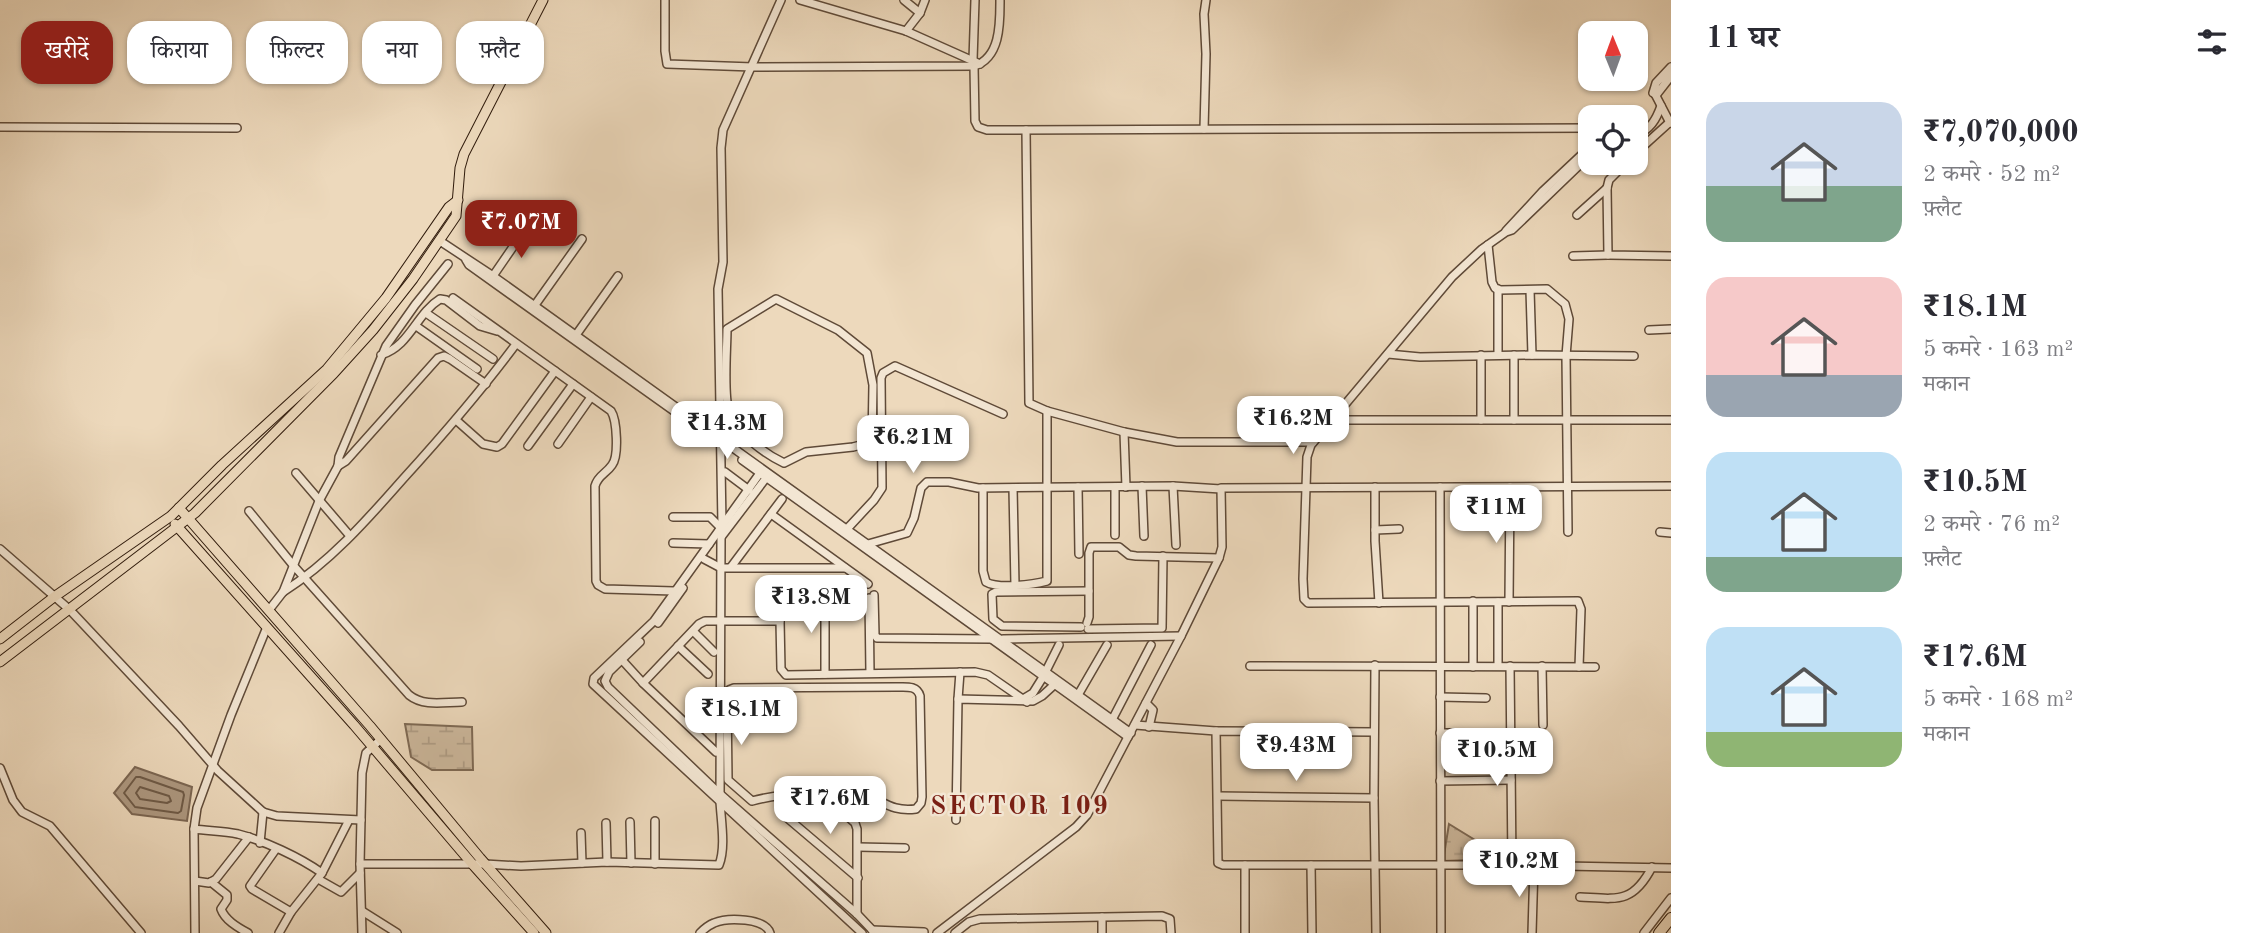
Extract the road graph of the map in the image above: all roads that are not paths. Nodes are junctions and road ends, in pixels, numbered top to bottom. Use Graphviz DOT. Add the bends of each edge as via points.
graph roads {
  1 [pos="543,0"];
  2 [pos="665,0"];
  3 [pos="781,0"];
  4 [pos="800,0"];
  5 [pos="904,0"];
  6 [pos="925,0"];
  7 [pos="975,0"];
  8 [pos="1000,0"];
  9 [pos="1206,0"];
  10 [pos="920,13"];
  11 [pos="906,31"];
  12 [pos="976,63"];
  13 [pos="752,67"];
  14 [pos="1671,67"];
  15 [pos="1671,76"];
  16 [pos="1656,94"];
  17 [pos="1661,106"];
  18 [pos="1670,122"];
  19 [pos="0,127"];
  20 [pos="237,128"];
  21 [pos="1578,128"];
  22 [pos="1648,128"];
  23 [pos="1204,129"];
  24 [pos="1026,130"];
  25 [pos="1648,141"];
  26 [pos="1578,162"];
  27 [pos="1614,175"];
  28 [pos="1607,188"];
  29 [pos="458,200"];
  30 [pos="1577,215"];
  31 [pos="526,228"];
  32 [pos="582,239"];
  33 [pos="440,241"];
  34 [pos="1488,245"];
  35 [pos="1608,255"];
  36 [pos="1573,256"];
  37 [pos="1671,256"];
  38 [pos="466,260"];
  39 [pos="448,264"];
  40 [pos="494,276"];
  41 [pos="618,276"];
  42 [pos="1497,289"];
  43 [pos="1530,290"];
  44 [pos="453,298"];
  45 [pos="535,306"];
  46 [pos="426,313"];
  47 [pos="416,326"];
  48 [pos="1671,329"];
  49 [pos="1649,330"];
  50 [pos="499,331"];
  51 [pos="576,335"];
  52 [pos="516,344"];
  53 [pos="1388,354"];
  54 [pos="381,355"];
  55 [pos="1481,355"];
  56 [pos="1498,355"];
  57 [pos="1514,355"];
  58 [pos="1532,355"];
  59 [pos="1566,356"];
  60 [pos="1634,356"];
  61 [pos="493,359"];
  62 [pos="477,369"];
  63 [pos="555,371"];
  64 [pos="486,384"];
  65 [pos="573,384"];
  66 [pos="591,397"];
  67 [pos="1047,411"];
  68 [pos="1003,414"];
  69 [pos="456,420"];
  70 [pos="1332,420"];
  71 [pos="1481,420"];
  72 [pos="1514,420"];
  73 [pos="1568,420"];
  74 [pos="1671,420"];
  75 [pos="1124,432"];
  76 [pos="751,440"];
  77 [pos="720,441"];
  78 [pos="1313,442"];
  79 [pos="558,444"];
  80 [pos="528,446"];
  81 [pos="740,453"];
  82 [pos="338,466"];
  83 [pos="725,472"];
  84 [pos="296,473"];
  85 [pos="763,475"];
  86 [pos="1142,486"];
  87 [pos="1173,486"];
  88 [pos="1671,486"];
  89 [pos="1048,487"];
  90 [pos="1078,487"];
  91 [pos="1115,487"];
  92 [pos="1126,487"];
  93 [pos="1376,487"];
  94 [pos="1440,487"];
  95 [pos="1510,487"];
  96 [pos="1568,487"];
  97 [pos="983,488"];
  98 [pos="1013,488"];
  99 [pos="1307,488"];
  100 [pos="1221,489"];
  101 [pos="749,490"];
  102 [pos="782,499"];
  103 [pos="319,500"];
  104 [pos="722,500"];
  105 [pos="179,508"];
  106 [pos="249,511"];
  107 [pos="733,511"];
  108 [pos="771,514"];
  109 [pos="169,517"];
  110 [pos="674,517"];
  111 [pos="188,519"];
  112 [pos="178,527"];
  113 [pos="1399,529"];
  114 [pos="1375,530"];
  115 [pos="721,531"];
  116 [pos="845,531"];
  117 [pos="1568,532"];
  118 [pos="1660,532"];
  119 [pos="1671,533"];
  120 [pos="1115,535"];
  121 [pos="350,536"];
  122 [pos="1144,536"];
  123 [pos="673,543"];
  124 [pos="709,544"];
  125 [pos="868,544"];
  126 [pos="1176,545"];
  127 [pos="0,549"];
  128 [pos="1079,554"];
  129 [pos="1163,556"];
  130 [pos="1219,558"];
  131 [pos="704,559"];
  132 [pos="293,565"];
  133 [pos="721,568"];
  134 [pos="731,568"];
  135 [pos="845,568"];
  136 [pos="306,577"];
  137 [pos="868,584"];
  138 [pos="1015,585"];
  139 [pos="1089,591"];
  140 [pos="283,592"];
  141 [pos="674,592"];
  142 [pos="779,595"];
  143 [pos="825,595"];
  144 [pos="54,597"];
  145 [pos="1440,601"];
  146 [pos="1473,601"];
  147 [pos="1498,602"];
  148 [pos="1509,602"];
  149 [pos="1379,603"];
  150 [pos="70,610"];
  151 [pos="269,610"];
  152 [pos="721,620"];
  153 [pos="780,621"];
  154 [pos="994,621"];
  155 [pos="1002,626"];
  156 [pos="1085,626"];
  157 [pos="267,627"];
  158 [pos="693,631"];
  159 [pos="994,636"];
  160 [pos="1181,636"];
  161 [pos="0,639"];
  162 [pos="1059,645"];
  163 [pos="1107,645"];
  164 [pos="1151,645"];
  165 [pos="678,646"];
  166 [pos="714,652"];
  167 [pos="622,660"];
  168 [pos="0,662"];
  169 [pos="1375,665"];
  170 [pos="1250,666"];
  171 [pos="1440,666"];
  172 [pos="1498,666"];
  173 [pos="1510,666"];
  174 [pos="1542,666"];
  175 [pos="1473,667"];
  176 [pos="1579,667"];
  177 [pos="1595,667"];
  178 [pos="960,672"];
  179 [pos="870,673"];
  180 [pos="708,674"];
  181 [pos="825,674"];
  182 [pos="1045,674"];
  183 [pos="643,683"];
  184 [pos="1054,685"];
  185 [pos="752,689"];
  186 [pos="1078,695"];
  187 [pos="1440,697"];
  188 [pos="1486,698"];
  189 [pos="958,699"];
  190 [pos="1025,700"];
  191 [pos="462,702"];
  192 [pos="1146,703"];
  193 [pos="780,707"];
  194 [pos="1112,720"];
  195 [pos="1542,725"];
  196 [pos="1149,727"];
  197 [pos="1131,731"];
  198 [pos="1216,731"];
  199 [pos="1374,732"];
  200 [pos="1440,733"];
  201 [pos="1510,733"];
  202 [pos="381,740"];
  203 [pos="372,746"];
  204 [pos="716,752"];
  205 [pos="212,764"];
  206 [pos="0,768"];
  207 [pos="1511,780"];
  208 [pos="1440,781"];
  209 [pos="743,794"];
  210 [pos="1218,796"];
  211 [pos="720,798"];
  212 [pos="1374,798"];
  213 [pos="829,800"];
  214 [pos="751,801"];
  215 [pos="732,807"];
  216 [pos="263,812"];
  217 [pos="739,813"];
  218 [pos="785,816"];
  219 [pos="349,820"];
  220 [pos="361,820"];
  221 [pos="956,820"];
  222 [pos="655,821"];
  223 [pos="630,822"];
  224 [pos="606,824"];
  225 [pos="194,829"];
  226 [pos="582,833"];
  227 [pos="249,837"];
  228 [pos="260,843"];
  229 [pos="858,847"];
  230 [pos="905,848"];
  231 [pos="276,849"];
  232 [pos="607,862"];
  233 [pos="582,863"];
  234 [pos="631,863"];
  235 [pos="360,864"];
  236 [pos="485,864"];
  237 [pos="655,864"];
  238 [pos="1376,864"];
  239 [pos="473,865"];
  240 [pos="1245,865"];
  241 [pos="1311,865"];
  242 [pos="1512,865"];
  243 [pos="1534,865"];
  244 [pos="1440,866"];
  245 [pos="1652,867"];
  246 [pos="1671,868"];
  247 [pos="360,873"];
  248 [pos="320,876"];
  249 [pos="858,878"];
  250 [pos="195,881"];
  251 [pos="211,882"];
  252 [pos="1580,897"];
  253 [pos="1671,898"];
  254 [pos="362,911"];
  255 [pos="291,912"];
  256 [pos="857,914"];
  257 [pos="1102,917"];
  258 [pos="1671,918"];
  259 [pos="950,931"];
  260 [pos="873,932"];
  261 [pos="923,932"];
  262 [pos="141,933"];
  263 [pos="195,933"];
  264 [pos="248,933"];
  265 [pos="279,933"];
  266 [pos="362,933"];
  267 [pos="397,933"];
  268 [pos="534,933"];
  269 [pos="546,933"];
  270 [pos="700,933"];
  271 [pos="770,933"];
  272 [pos="862,933"];
  273 [pos="937,933"];
  274 [pos="1102,933"];
  275 [pos="1171,933"];
  276 [pos="1245,933"];
  277 [pos="1312,933"];
  278 [pos="1376,933"];
  279 [pos="1441,933"];
  280 [pos="1532,933"];
  281 [pos="1644,933"];
  282 [pos="1659,933"];
  1 -- 29 [label="main road" via="464,155"];
  2 -- 13 [label="street" via="667,64"];
  3 -- 13 [label="street"];
  4 -- 11 [label="street"];
  5 -- 10 [label="street"];
  6 -- 10 [label="street"];
  7 -- 12 [label="street"];
  8 -- 12 [label="street" via="999,36"];
  9 -- 23 [label="street"];
  10 -- 11 [label="street"];
  11 -- 12 [label="street"];
  12 -- 13 [label="street"];
  12 -- 24 [label="street" via="978,127"];
  13 -- 77 [label="street" via="722,137"];
  14 -- 16 [label="street" via="1654,87"];
  15 -- 16 [label="street"];
  16 -- 17 [label="street"];
  17 -- 18 [label="street"];
  17 -- 22 [label="street"];
  18 -- 25 [label="street"];
  19 -- 20 [label="street"];
  21 -- 23 [label="street"];
  23 -- 24 [label="street"];
  24 -- 67 [label="street" via="1027,400"];
  26 -- 34 [label="street"];
  27 -- 28 [label="street"];
  28 -- 30 [label="street"];
  28 -- 35 [label="street"];
  29 -- 33 [label="main road" via="456,216"];
  29 -- 105 [label="main road" via="327,369"];
  31 -- 40 [label="street"];
  32 -- 45 [label="street"];
  33 -- 38 [label="street"];
  33 -- 111 [label="main road" via="334,373"];
  34 -- 42 [label="street"];
  34 -- 53 [label="street" via="1445,284"];
  35 -- 36 [label="street"];
  35 -- 37 [label="street"];
  38 -- 40 [label="street"];
  38 -- 77 [label="street"];
  39 -- 54 [label="street"];
  40 -- 45 [label="street"];
  41 -- 51 [label="street"];
  42 -- 43 [label="street"];
  42 -- 56 [label="street"];
  43 -- 58 [label="street"];
  43 -- 59 [label="street" via="1547,289 1567,306"];
  44 -- 50 [label="street"];
  45 -- 51 [label="street"];
  46 -- 47 [label="street"];
  46 -- 50 [label="street" via="443,299 480,326"];
  46 -- 61 [label="street"];
  47 -- 54 [label="street" via="394,350"];
  47 -- 62 [label="street"];
  48 -- 49 [label="street"];
  50 -- 52 [label="street"];
  51 -- 77 [label="street"];
  52 -- 63 [label="street"];
  52 -- 64 [label="street"];
  53 -- 55 [label="street"];
  53 -- 70 [label="street"];
  54 -- 82 [label="street"];
  55 -- 56 [label="street"];
  55 -- 71 [label="street"];
  56 -- 57 [label="street"];
  57 -- 58 [label="street"];
  57 -- 72 [label="street"];
  58 -- 59 [label="street"];
  59 -- 60 [label="street"];
  59 -- 73 [label="street"];
  63 -- 65 [label="street"];
  63 -- 69 [label="street" via="497,447 483,444"];
  64 -- 69 [label="street"];
  64 -- 82 [label="street" via="450,359 438,358"];
  65 -- 66 [label="street"];
  65 -- 80 [label="street"];
  66 -- 79 [label="street"];
  66 -- 141 [label="street" via="614,416 616,431 615,461 595,486 596,580 605,589"];
  67 -- 75 [label="street"];
  67 -- 89 [label="street"];
  68 -- 116 [label="street" via="895,366 883,373 882,488"];
  69 -- 121 [label="street"];
  70 -- 71 [label="street"];
  70 -- 78 [label="street"];
  71 -- 72 [label="street"];
  72 -- 73 [label="street"];
  73 -- 74 [label="street"];
  73 -- 96 [label="street"];
  75 -- 78 [label="street" via="1184,442"];
  75 -- 92 [label="street"];
  76 -- 76 [label="street" via="784,463 806,453 872,442 873,386 867,353 838,330 776,299 727,329 728,410"];
  76 -- 81 [label="street"];
  77 -- 81 [label="street"];
  77 -- 85 [label="street"];
  77 -- 104 [label="street"];
  78 -- 99 [label="street" via="1307,457"];
  81 -- 116 [label="street"];
  82 -- 103 [label="street"];
  83 -- 101 [label="street"];
  84 -- 103 [label="street"];
  85 -- 101 [label="street"];
  85 -- 115 [label="street"];
  85 -- 116 [label="street"];
  86 -- 87 [label="street"];
  86 -- 92 [label="street"];
  86 -- 122 [label="street"];
  87 -- 100 [label="street"];
  87 -- 126 [label="street"];
  88 -- 96 [label="street"];
  89 -- 90 [label="street"];
  89 -- 98 [label="street"];
  89 -- 138 [label="street" via="1048,579"];
  90 -- 91 [label="street"];
  90 -- 128 [label="street"];
  91 -- 92 [label="street"];
  91 -- 120 [label="street"];
  93 -- 94 [label="street"];
  93 -- 99 [label="street"];
  93 -- 114 [label="street"];
  94 -- 95 [label="street"];
  94 -- 145 [label="street"];
  95 -- 96 [label="street"];
  95 -- 148 [label="street"];
  96 -- 117 [label="street"];
  97 -- 98 [label="street"];
  97 -- 125 [label="street" via="927,482 906,533"];
  97 -- 138 [label="street" via="984,579 988,584"];
  98 -- 138 [label="street"];
  99 -- 100 [label="street"];
  99 -- 149 [label="street" via="1305,601"];
  100 -- 130 [label="street"];
  101 -- 107 [label="street"];
  102 -- 108 [label="street"];
  103 -- 121 [label="street"];
  103 -- 132 [label="street"];
  104 -- 107 [label="street"];
  104 -- 115 [label="street"];
  105 -- 109 [label="main road"];
  105 -- 111 [label="main road"];
  106 -- 132 [label="street"];
  107 -- 115 [label="street"];
  108 -- 134 [label="street"];
  108 -- 135 [label="street"];
  109 -- 112 [label="main road"];
  109 -- 144 [label="main road"];
  110 -- 115 [label="street" via="710,517"];
  111 -- 112 [label="main road"];
  111 -- 151 [label="main road"];
  112 -- 150 [label="main road"];
  112 -- 157 [label="main road"];
  113 -- 114 [label="street"];
  114 -- 149 [label="street"];
  115 -- 124 [label="street"];
  115 -- 131 [label="street"];
  115 -- 133 [label="street"];
  116 -- 125 [label="street"];
  116 -- 159 [label="street"];
  118 -- 119 [label="street"];
  121 -- 136 [label="street"];
  123 -- 124 [label="street"];
  124 -- 141 [label="street"];
  125 -- 159 [label="street"];
  127 -- 144 [label="street"];
  129 -- 130 [label="street"];
  129 -- 139 [label="street" via="1132,556 1116,546 1091,547"];
  129 -- 156 [label="street" via="1162,628"];
  130 -- 160 [label="street"];
  131 -- 133 [label="street"];
  131 -- 167 [label="street" via="657,623"];
  132 -- 136 [label="street"];
  132 -- 140 [label="street"];
  133 -- 134 [label="street"];
  133 -- 152 [label="street"];
  134 -- 135 [label="street"];
  135 -- 137 [label="street"];
  136 -- 140 [label="street"];
  136 -- 191 [label="street" via="409,695 432,703"];
  139 -- 154 [label="street" via="994,593"];
  139 -- 156 [label="street"];
  140 -- 151 [label="street"];
  141 -- 211 [label="street" via="648,627 593,684"];
  142 -- 153 [label="street"];
  143 -- 181 [label="street"];
  144 -- 150 [label="street"];
  144 -- 161 [label="main road"];
  145 -- 146 [label="street"];
  145 -- 149 [label="street"];
  145 -- 171 [label="street"];
  146 -- 147 [label="street"];
  146 -- 175 [label="street"];
  147 -- 148 [label="street"];
  147 -- 172 [label="street"];
  148 -- 176 [label="street" via="1578,601"];
  150 -- 168 [label="main road"];
  150 -- 205 [label="street"];
  151 -- 202 [label="main road"];
  152 -- 153 [label="street"];
  152 -- 158 [label="street" via="705,621"];
  152 -- 211 [label="street"];
  153 -- 181 [label="street" via="782,672 790,676"];
  154 -- 155 [label="street"];
  154 -- 159 [label="street"];
  155 -- 156 [label="street"];
  155 -- 159 [label="street"];
  157 -- 203 [label="main road"];
  157 -- 205 [label="street"];
  158 -- 165 [label="street"];
  158 -- 166 [label="street"];
  159 -- 160 [label="street"];
  159 -- 179 [label="street" via="877,638 872,596"];
  159 -- 182 [label="street"];
  160 -- 192 [label="street"];
  162 -- 182 [label="street"];
  163 -- 186 [label="street"];
  164 -- 194 [label="street"];
  165 -- 180 [label="street"];
  165 -- 183 [label="street"];
  167 -- 183 [label="street"];
  167 -- 211 [label="street" via="609,672 605,684"];
  169 -- 170 [label="street"];
  169 -- 171 [label="street"];
  169 -- 199 [label="street"];
  171 -- 175 [label="street"];
  171 -- 187 [label="street"];
  172 -- 173 [label="street"];
  172 -- 175 [label="street"];
  173 -- 174 [label="street"];
  173 -- 201 [label="street"];
  174 -- 176 [label="street"];
  174 -- 195 [label="street"];
  176 -- 177 [label="street"];
  178 -- 179 [label="street"];
  178 -- 189 [label="street"];
  178 -- 190 [label="street" via="982,673"];
  179 -- 181 [label="street"];
  182 -- 184 [label="street"];
  182 -- 186 [label="street"];
  182 -- 190 [label="street"];
  183 -- 204 [label="street"];
  184 -- 190 [label="street" via="1042,696"];
  184 -- 197 [label="street"];
  185 -- 193 [label="street" via="754,695 779,695"];
  185 -- 209 [label="street" via="734,688 727,695 727,777"];
  185 -- 214 [label="street" via="917,689 922,797 912,810 885,806 865,794 850,792 807,792"];
  186 -- 194 [label="street"];
  187 -- 188 [label="street"];
  187 -- 200 [label="street"];
  189 -- 190 [label="street"];
  189 -- 221 [label="street"];
  192 -- 196 [label="street" via="1153,710"];
  192 -- 197 [label="street"];
  194 -- 197 [label="street"];
  196 -- 197 [label="street"];
  196 -- 198 [label="street"];
  197 -- 259 [label="street" via="1083,820"];
  198 -- 199 [label="street"];
  198 -- 210 [label="street"];
  199 -- 212 [label="street"];
  200 -- 201 [label="street"];
  200 -- 208 [label="street"];
  201 -- 207 [label="street"];
  202 -- 203 [label="street"];
  202 -- 236 [label="main road"];
  203 -- 220 [label="street" via="362,773"];
  203 -- 239 [label="main road"];
  205 -- 216 [label="street"];
  205 -- 225 [label="street"];
  206 -- 262 [label="street" via="18,807 50,826"];
  207 -- 208 [label="street"];
  207 -- 242 [label="street"];
  208 -- 244 [label="street"];
  209 -- 214 [label="street"];
  209 -- 215 [label="street"];
  210 -- 212 [label="street"];
  210 -- 240 [label="street" via="1217,860 1223,865"];
  211 -- 215 [label="street"];
  211 -- 237 [label="street" via="719,865"];
  212 -- 238 [label="street"];
  213 -- 229 [label="street" via="855,823"];
  214 -- 217 [label="street"];
  215 -- 217 [label="street"];
  216 -- 219 [label="street"];
  216 -- 228 [label="street"];
  217 -- 256 [label="street"];
  217 -- 272 [label="street"];
  218 -- 249 [label="street"];
  219 -- 220 [label="street"];
  219 -- 248 [label="street"];
  220 -- 235 [label="street"];
  222 -- 237 [label="street"];
  223 -- 234 [label="street"];
  224 -- 232 [label="street"];
  225 -- 227 [label="street"];
  225 -- 250 [label="street"];
  226 -- 233 [label="street"];
  227 -- 228 [label="street"];
  227 -- 251 [label="street"];
  228 -- 231 [label="street"];
  229 -- 230 [label="street"];
  229 -- 249 [label="street"];
  231 -- 248 [label="street"];
  231 -- 255 [label="street" via="250,886"];
  232 -- 233 [label="street"];
  232 -- 234 [label="street"];
  233 -- 236 [label="street"];
  234 -- 237 [label="street"];
  235 -- 239 [label="street"];
  235 -- 247 [label="street"];
  236 -- 239 [label="street"];
  236 -- 269 [label="main road"];
  238 -- 241 [label="street"];
  238 -- 244 [label="street"];
  238 -- 278 [label="street"];
  239 -- 268 [label="main road"];
  240 -- 241 [label="street"];
  240 -- 276 [label="street"];
  241 -- 277 [label="street"];
  242 -- 243 [label="street"];
  242 -- 244 [label="street"];
  243 -- 245 [label="street"];
  243 -- 280 [label="street"];
  244 -- 279 [label="street"];
  245 -- 246 [label="street"];
  245 -- 252 [label="street" via="1632,893 1622,898"];
  247 -- 248 [label="street" via="341,892"];
  247 -- 254 [label="street"];
  248 -- 255 [label="street"];
  249 -- 256 [label="street"];
  250 -- 251 [label="street"];
  250 -- 263 [label="street"];
  251 -- 264 [label="street" via="227,895 221,912"];
  253 -- 281 [label="street"];
  254 -- 266 [label="street"];
  254 -- 267 [label="street"];
  255 -- 265 [label="street"];
  256 -- 260 [label="street"];
  257 -- 259 [label="street" via="980,919"];
  257 -- 274 [label="street"];
  257 -- 275 [label="street" via="1167,917"];
  258 -- 282 [label="highway"];
  259 -- 273 [label="street"];
  260 -- 261 [label="street"];
  270 -- 271 [label="street" via="713,923 733,920 761,923"];
}
